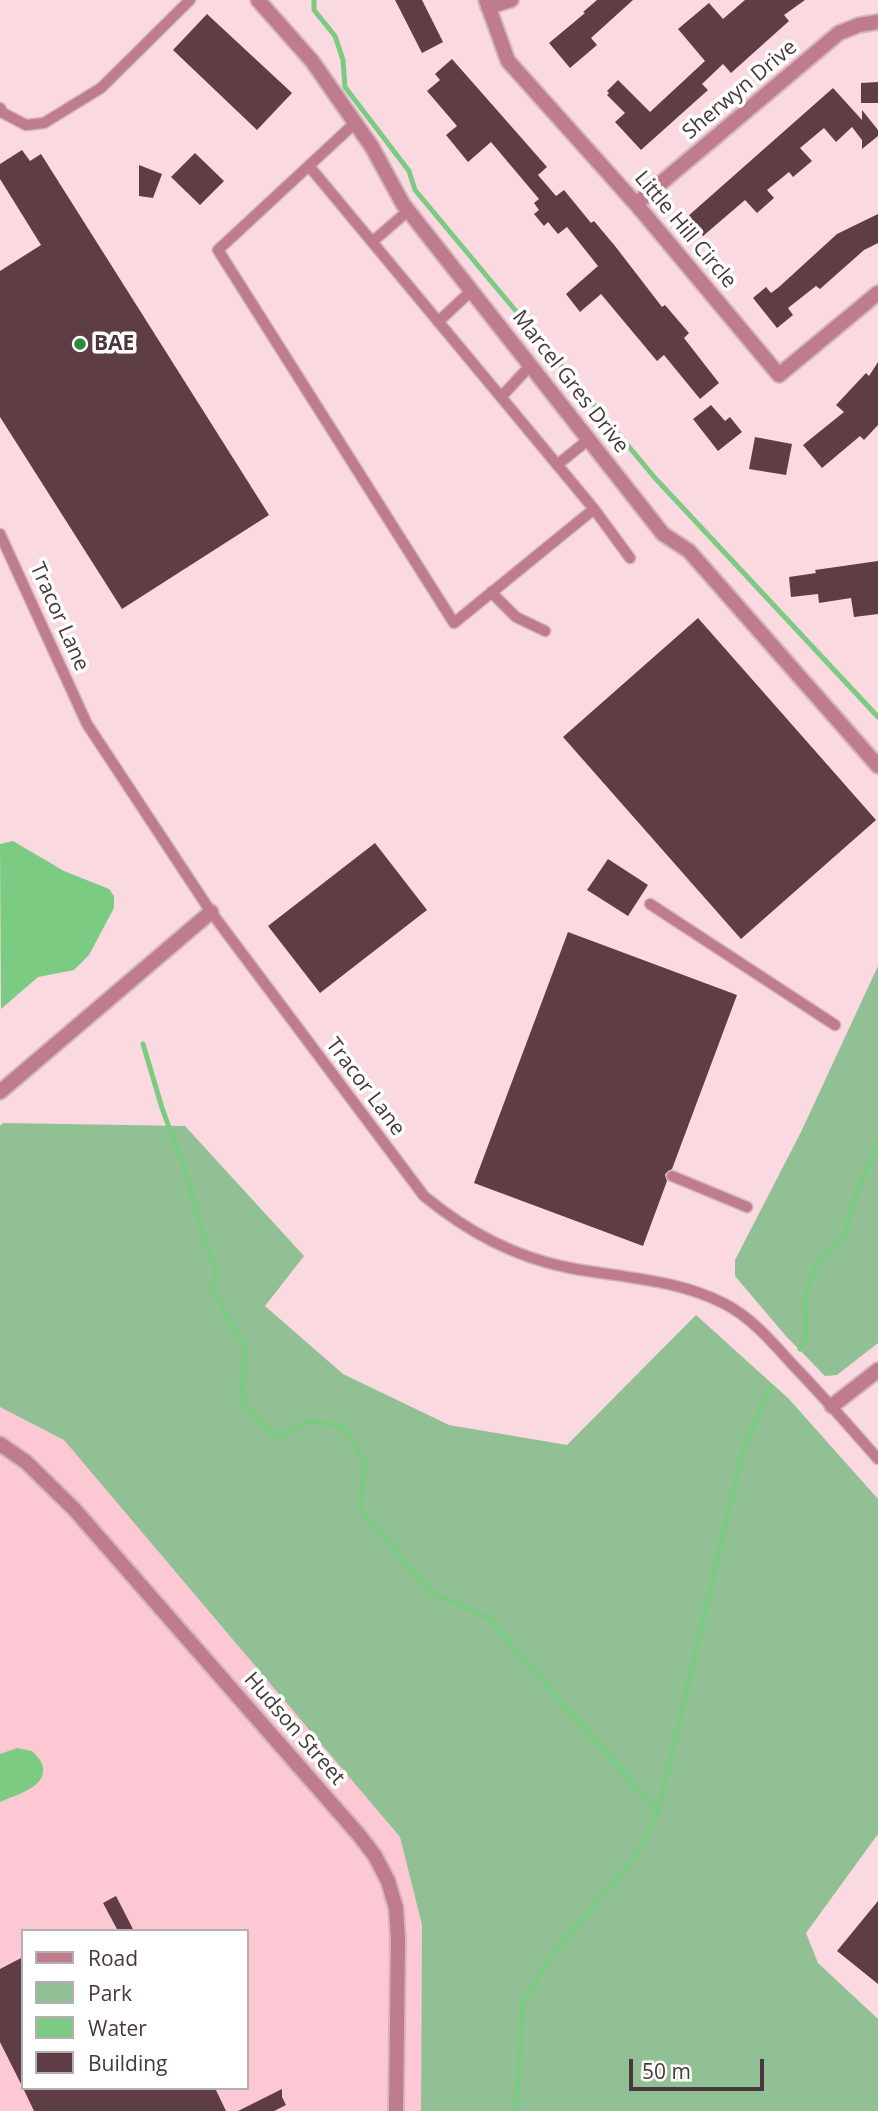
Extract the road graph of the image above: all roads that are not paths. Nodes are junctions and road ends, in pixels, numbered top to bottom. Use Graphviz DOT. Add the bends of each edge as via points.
graph roads {
  1 [pos="190,0"];
  2 [pos="258,0"];
  3 [pos="511,0"];
  4 [pos="487,4"];
  5 [pos="878,22"];
  6 [pos="0,108"];
  7 [pos="355,123"];
  8 [pos="309,166"];
  9 [pos="636,204"];
  10 [pos="408,211"];
  11 [pos="372,242"];
  12 [pos="471,291"];
  13 [pos="878,293"];
  14 [pos="438,322"];
  15 [pos="530,366"];
  16 [pos="501,397"];
  17 [pos="588,440"];
  18 [pos="557,465"];
  19 [pos="594,509"];
  20 [pos="0,534"];
  21 [pos="630,558"];
  22 [pos="491,593"];
  23 [pos="545,631"];
  24 [pos="878,766"];
  25 [pos="650,904"];
  26 [pos="211,912"];
  27 [pos="835,1025"];
  28 [pos="0,1092"];
  29 [pos="672,1177"];
  30 [pos="747,1207"];
  31 [pos="878,1370"];
  32 [pos="832,1406"];
  33 [pos="0,1444"];
  34 [pos="878,1459"];
  35 [pos="396,2111"];
  1 -- 6 [label="lane" via="102,88 44,123 26,125"];
  2 -- 7 [label="street, Marcel Gres Drive" via="312,61"];
  3 -- 4 [label="street, Little Hill Circle"];
  4 -- 9 [label="street, Little Hill Circle" via="508,61"];
  5 -- 9 [label="street, Sherwyn Drive" via="839,33"];
  7 -- 8 [label="lane"];
  7 -- 10 [label="street, Marcel Gres Drive"];
  8 -- 11 [label="lane"];
  8 -- 22 [label="lane" via="218,250 454,623"];
  9 -- 13 [label="street, Little Hill Circle" via="779,375"];
  10 -- 11 [label="lane"];
  10 -- 12 [label="street, Marcel Gres Drive"];
  11 -- 14 [label="lane"];
  12 -- 14 [label="lane"];
  12 -- 15 [label="street, Marcel Gres Drive"];
  14 -- 16 [label="lane"];
  15 -- 16 [label="lane"];
  15 -- 17 [label="street, Marcel Gres Drive"];
  16 -- 18 [label="lane"];
  17 -- 18 [label="lane"];
  17 -- 24 [label="street, Marcel Gres Drive" via="663,534 689,551"];
  18 -- 19 [label="lane"];
  19 -- 21 [label="lane"];
  19 -- 22 [label="lane"];
  20 -- 26 [label="lane, Tracor Lane" via="87,724"];
  22 -- 23 [label="lane" via="516,617"];
  25 -- 27 [label="lane"];
  26 -- 28 [label="street"];
  26 -- 32 [label="lane, Tracor Lane" via="412,1182 444,1212 471,1231 531,1258 664,1281 727,1305 759,1328"];
  29 -- 30 [label="lane"];
  31 -- 32 [label="street"];
  32 -- 34 [label="lane, Tracor Lane"];
  33 -- 35 [label="street, Hudson Street" via="26,1462 74,1509 375,1856 388,1881 397,1918"];
}
